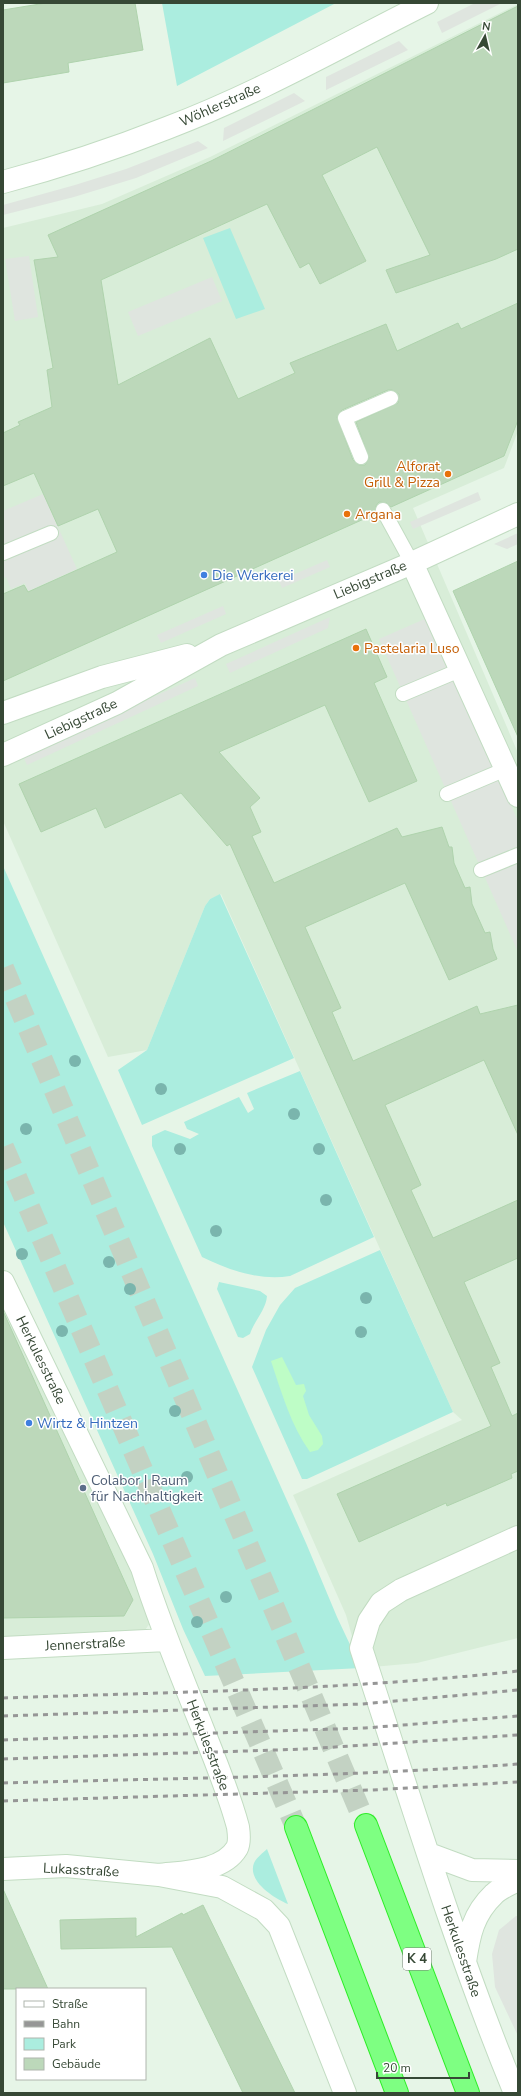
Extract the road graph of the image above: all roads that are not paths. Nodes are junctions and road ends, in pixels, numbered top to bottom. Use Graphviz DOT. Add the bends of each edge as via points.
graph roads {
  1 [pos="427,3"];
  2 [pos="3,182"];
  3 [pos="391,398"];
  4 [pos="361,457"];
  5 [pos="384,510"];
  6 [pos="518,514"];
  7 [pos="51,533"];
  8 [pos="3,553"];
  9 [pos="412,563"];
  10 [pos="221,646"];
  11 [pos="460,670"];
  12 [pos="403,694"];
  13 [pos="3,713"];
  14 [pos="3,755"];
  15 [pos="506,769"];
  16 [pos="448,794"];
  17 [pos="518,796"];
  18 [pos="518,855"];
  19 [pos="481,870"];
  20 [pos="3,1282"];
  21 [pos="518,1537"];
  22 [pos="167,1640"];
  23 [pos="3,1648"];
  24 [pos="366,1825"];
  25 [pos="296,1827"];
  26 [pos="429,1854"];
  27 [pos="3,1869"];
  28 [pos="518,1871"];
  29 [pos="159,1875"];
  30 [pos="518,1880"];
  31 [pos="464,1963"];
  32 [pos="345,2093"];
  33 [pos="397,2093"];
  34 [pos="468,2093"];
  35 [pos="515,2093"];
  1 -- 2 [label="street, Wöhlerstraße" via="264,85 168,128 60,166"];
  3 -- 4 [label="lane" via="345,418"];
  5 -- 9 [label="lane"];
  6 -- 9 [label="street, Liebigstraße"];
  7 -- 8 [label="lane"];
  9 -- 10 [label="street, Liebigstraße"];
  9 -- 11 [label="street"];
  10 -- 13 [label="street, Liebigstraße" via="102,677"];
  10 -- 14 [label="street, Liebigstraße" via="117,703"];
  11 -- 12 [label="lane"];
  11 -- 15 [label="street"];
  15 -- 16 [label="lane"];
  15 -- 17 [label="street"];
  18 -- 19 [label="lane"];
  20 -- 22 [label="street, Herkulesstraße" via="142,1568"];
  21 -- 26 [label="street, Herkulesstraße" via="448,1567 381,1603 369,1621 361,1648"];
  22 -- 23 [label="street, Jennerstraße"];
  22 -- 29 [label="street, Herkulesstraße" via="220,1774 239,1838 237,1848 228,1858 216,1864 202,1869"];
  24 -- 34 [label="highway, K 4"];
  25 -- 33 [label="highway"];
  26 -- 28 [label="street" via="472,1870"];
  26 -- 31 [label="street, Herkulesstraße"];
  27 -- 29 [label="street, Lukasstraße" via="66,1866"];
  29 -- 32 [label="street" via="222,1887 264,1910 279,1926"];
  30 -- 31 [label="street" via="494,1893 480,1910 470,1929"];
  31 -- 35 [label="street, Herkulesstraße"];
}
